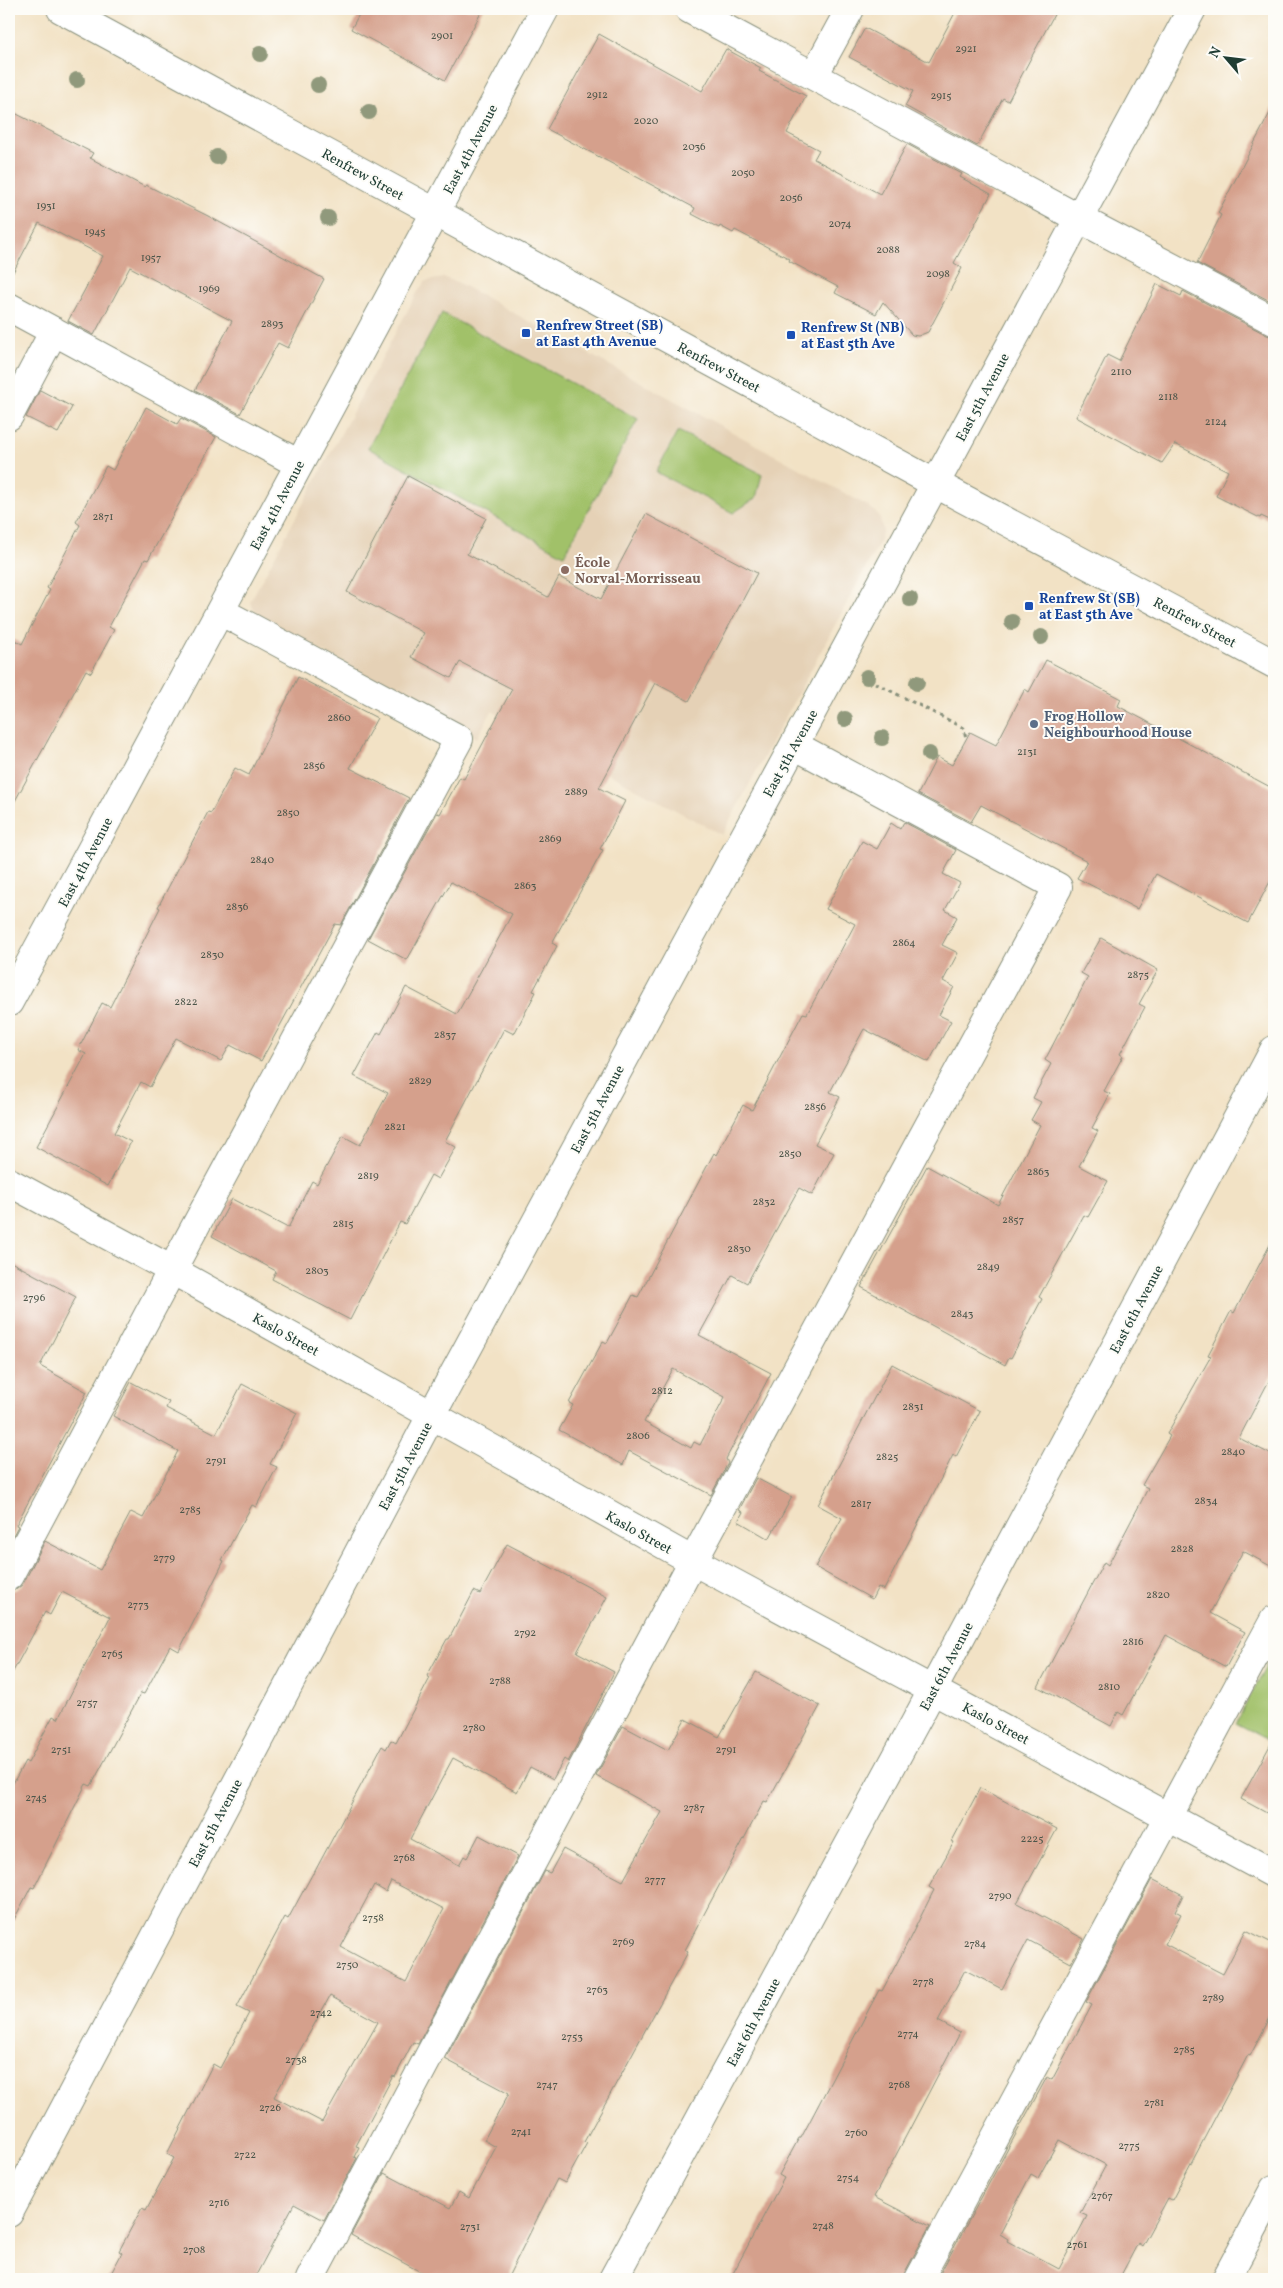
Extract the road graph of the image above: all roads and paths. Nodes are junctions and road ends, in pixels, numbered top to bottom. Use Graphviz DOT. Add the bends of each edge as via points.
graph roads {
  1 [pos="61,9"];
  2 [pos="545,9"];
  3 [pos="689,9"];
  4 [pos="850,9"];
  5 [pos="1192,9"];
  6 [pos="814,76"];
  7 [pos="435,213"];
  8 [pos="1078,218"];
  9 [pos="9,307"];
  10 [pos="1274,321"];
  11 [pos="54,331"];
  12 [pos="9,416"];
  13 [pos="300,464"];
  14 [pos="936,484"];
  15 [pos="220,611"];
  16 [pos="1274,664"];
  17 [pos="875,683"];
  18 [pos="966,739"];
  19 [pos="794,745"];
  20 [pos="9,1002"];
  21 [pos="1274,1050"];
  22 [pos="9,1182"];
  23 [pos="172,1270"];
  24 [pos="431,1416"];
  25 [pos="693,1561"];
  26 [pos="9,1576"];
  27 [pos="1274,1620"];
  28 [pos="933,1689"];
  29 [pos="1169,1816"];
  30 [pos="1274,1874"];
  31 [pos="1274,2189"];
  32 [pos="9,2213"];
  33 [pos="310,2279"];
  34 [pos="613,2279"];
  35 [pos="919,2279"];
  36 [pos="1226,2279"];
  1 -- 7 [label="street, Renfrew Street"];
  2 -- 7 [label="street, East 4th Avenue"];
  3 -- 6 [label="street"];
  4 -- 6 [label="street"];
  5 -- 8 [label="street, East 5th Avenue"];
  6 -- 8 [label="street"];
  7 -- 13 [label="street, East 4th Avenue"];
  7 -- 14 [label="street, Renfrew Street"];
  8 -- 10 [label="street"];
  8 -- 14 [label="street, East 5th Avenue"];
  9 -- 11 [label="street"];
  11 -- 12 [label="street"];
  11 -- 13 [label="street"];
  13 -- 15 [label="street, East 4th Avenue"];
  14 -- 16 [label="street, Renfrew Street"];
  14 -- 19 [label="street, East 5th Avenue"];
  15 -- 20 [label="street, East 4th Avenue"];
  15 -- 23 [label="street" via="460,739"];
  17 -- 18 [label="path" via="964,728"];
  19 -- 24 [label="street, East 5th Avenue"];
  19 -- 25 [label="street" via="1058,887"];
  21 -- 28 [label="street, East 6th Avenue"];
  22 -- 23 [label="street, Kaslo Street"];
  23 -- 24 [label="street, Kaslo Street"];
  23 -- 26 [label="street"];
  24 -- 25 [label="street, Kaslo Street"];
  24 -- 32 [label="street, East 5th Avenue"];
  25 -- 28 [label="street, Kaslo Street"];
  25 -- 33 [label="street"];
  27 -- 29 [label="street"];
  28 -- 29 [label="street, Kaslo Street"];
  28 -- 34 [label="street, East 6th Avenue"];
  29 -- 30 [label="street, Kaslo Street"];
  29 -- 35 [label="street"];
  31 -- 36 [label="street"];
}
